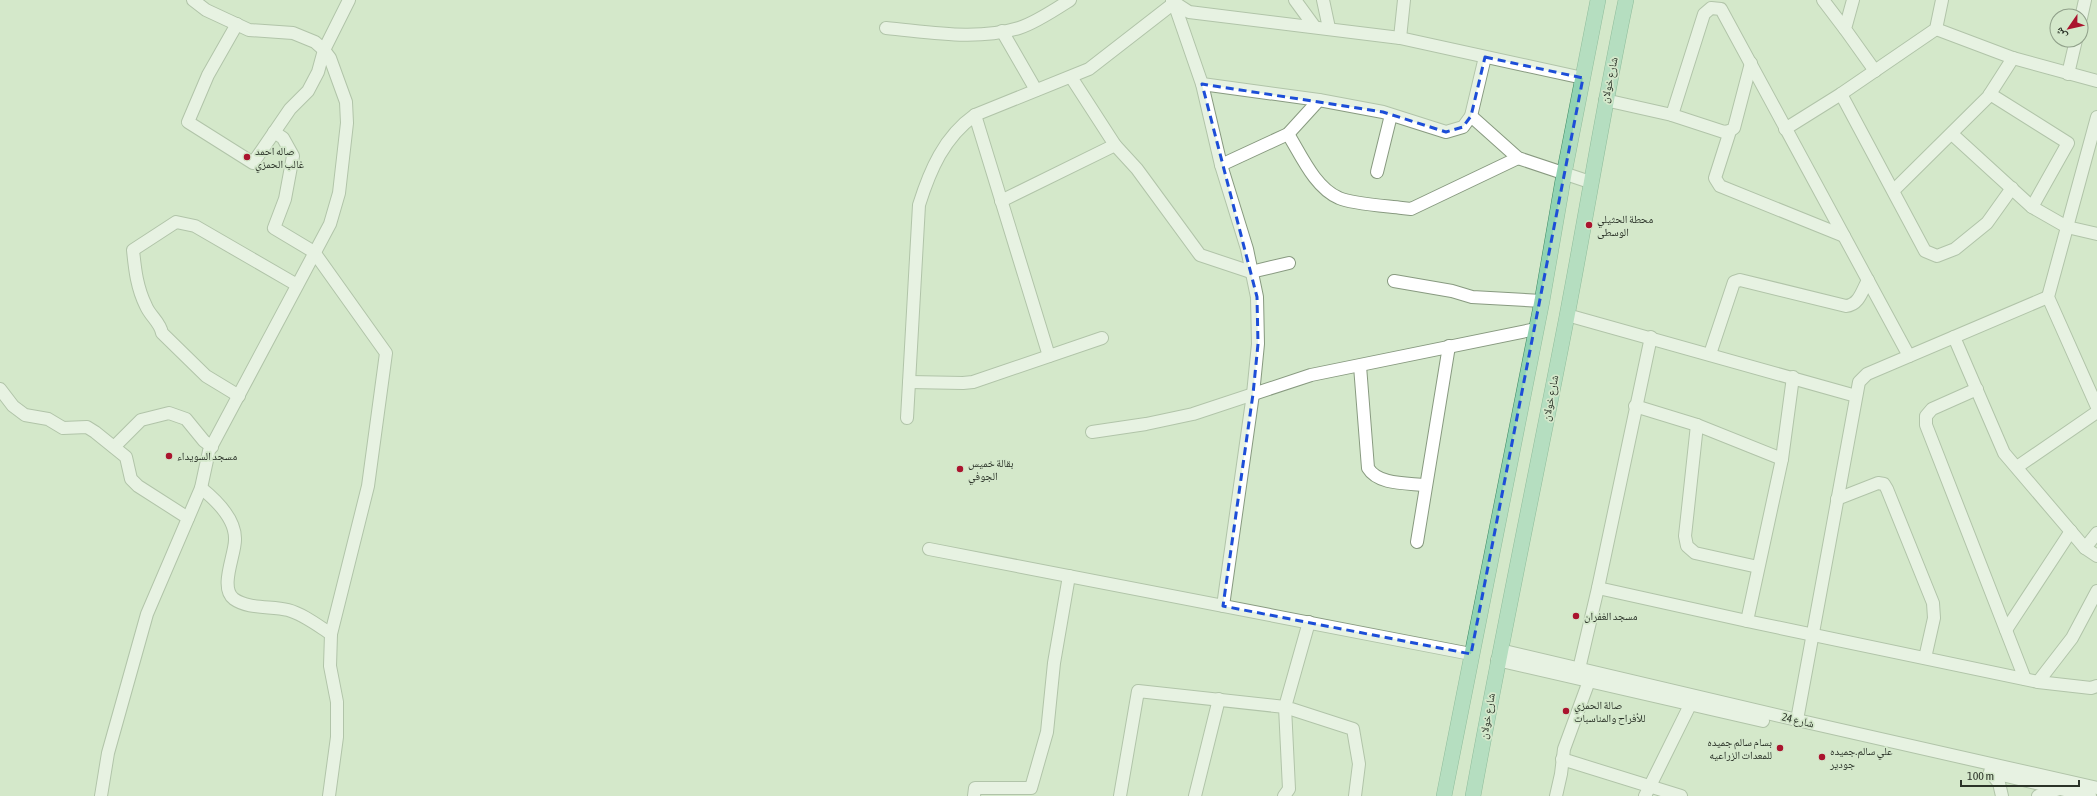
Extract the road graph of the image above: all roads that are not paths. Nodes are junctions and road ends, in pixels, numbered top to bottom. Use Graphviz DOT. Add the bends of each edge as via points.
graph roads {
  1 [pos="193,0"];
  2 [pos="349,0"];
  3 [pos="1070,0"];
  4 [pos="1295,0"];
  5 [pos="1323,0"];
  6 [pos="1404,0"];
  7 [pos="1598,0"];
  8 [pos="1626,0"];
  9 [pos="1823,0"];
  10 [pos="1853,0"];
  11 [pos="1942,0"];
  12 [pos="1172,2"];
  13 [pos="237,24"];
  14 [pos="1314,26"];
  15 [pos="886,28"];
  16 [pos="1329,28"];
  17 [pos="1845,29"];
  18 [pos="1936,29"];
  19 [pos="1002,31"];
  20 [pos="1400,38"];
  21 [pos="2074,48"];
  22 [pos="324,50"];
  23 [pos="1485,57"];
  24 [pos="2013,58"];
  25 [pos="1751,62"];
  26 [pos="1875,71"];
  27 [pos="2068,74"];
  28 [pos="1071,77"];
  29 [pos="1583,78"];
  30 [pos="2097,81"];
  31 [pos="1202,84"];
  32 [pos="1036,90"];
  33 [pos="1841,94"];
  34 [pos="1990,94"];
  35 [pos="1319,100"];
  36 [pos="1605,100"];
  37 [pos="975,115"];
  38 [pos="1391,115"];
  39 [pos="1672,115"];
  40 [pos="1471,116"];
  41 [pos="2097,118"];
  42 [pos="1785,129"];
  43 [pos="1730,131"];
  44 [pos="274,132"];
  45 [pos="1288,134"];
  46 [pos="1952,134"];
  47 [pos="1115,145"];
  48 [pos="1518,158"];
  49 [pos="2091,161"];
  50 [pos="1221,165"];
  51 [pos="1377,172"];
  52 [pos="1564,174"];
  53 [pos="1590,182"];
  54 [pos="2012,188"];
  55 [pos="1894,190"];
  56 [pos="1001,201"];
  57 [pos="2032,207"];
  58 [pos="2067,227"];
  59 [pos="2097,234"];
  60 [pos="1844,236"];
  61 [pos="314,252"];
  62 [pos="1289,263"];
  63 [pos="1252,272"];
  64 [pos="1868,280"];
  65 [pos="1394,281"];
  66 [pos="297,285"];
  67 [pos="2048,297"];
  68 [pos="1542,301"];
  69 [pos="1567,315"];
  70 [pos="1536,329"];
  71 [pos="1651,337"];
  72 [pos="1954,337"];
  73 [pos="1102,338"];
  74 [pos="1449,346"];
  75 [pos="1710,354"];
  76 [pos="1049,356"];
  77 [pos="1909,356"];
  78 [pos="1360,366"];
  79 [pos="1793,378"];
  80 [pos="909,382"];
  81 [pos="0,389"];
  82 [pos="1977,389"];
  83 [pos="1253,394"];
  84 [pos="239,396"];
  85 [pos="1856,396"];
  86 [pos="1635,406"];
  87 [pos="2097,407"];
  88 [pos="2097,412"];
  89 [pos="907,418"];
  90 [pos="1697,425"];
  91 [pos="1092,432"];
  92 [pos="114,447"];
  93 [pos="212,447"];
  94 [pos="1782,459"];
  95 [pos="2016,467"];
  96 [pos="1425,485"];
  97 [pos="201,488"];
  98 [pos="1837,499"];
  99 [pos="188,518"];
  100 [pos="2071,531"];
  101 [pos="2097,533"];
  102 [pos="1417,542"];
  103 [pos="2085,548"];
  104 [pos="929,549"];
  105 [pos="2097,556"];
  106 [pos="1758,567"];
  107 [pos="1069,576"];
  108 [pos="1598,588"];
  109 [pos="2097,591"];
  110 [pos="1222,606"];
  111 [pos="1747,621"];
  112 [pos="1309,622"];
  113 [pos="2006,630"];
  114 [pos="331,634"];
  115 [pos="1812,635"];
  116 [pos="1471,654"];
  117 [pos="1499,655"];
  118 [pos="1925,658"];
  119 [pos="1579,669"];
  120 [pos="2025,680"];
  121 [pos="1589,681"];
  122 [pos="2038,682"];
  123 [pos="2097,686"];
  124 [pos="1219,699"];
  125 [pos="1692,700"];
  126 [pos="1285,707"];
  127 [pos="1796,720"];
  128 [pos="1562,759"];
  129 [pos="1990,772"];
  130 [pos="2062,788"];
  131 [pos="2097,788"];
  132 [pos="1647,791"];
  133 [pos="101,796"];
  134 [pos="329,796"];
  135 [pos="974,796"];
  136 [pos="1120,796"];
  137 [pos="1195,796"];
  138 [pos="1284,796"];
  139 [pos="1354,796"];
  140 [pos="1444,796"];
  141 [pos="1473,796"];
  142 [pos="1556,796"];
  143 [pos="1681,796"];
  144 [pos="2002,796"];
  145 [pos="2038,796"];
  146 [pos="2090,796"];
  1 -- 13 [label="street" via="206,10"];
  2 -- 22 [label="street"];
  3 -- 19 [label="street" via="1020,27"];
  4 -- 14 [label="street"];
  5 -- 16 [label="street"];
  6 -- 20 [label="street"];
  7 -- 29 [label="main road"];
  8 -- 36 [label="main road, شارع خولان"];
  9 -- 17 [label="street"];
  10 -- 17 [label="street"];
  11 -- 18 [label="street"];
  12 -- 14 [label="street" via="1189,12"];
  12 -- 28 [label="street" via="1089,69"];
  12 -- 31 [label="street"];
  13 -- 22 [label="street" via="249,30 293,33 315,42"];
  13 -- 44 [label="street" via="208,75 188,122 253,163"];
  14 -- 16 [label="street"];
  15 -- 19 [label="street" via="984,35"];
  16 -- 20 [label="street"];
  17 -- 26 [label="street"];
  18 -- 24 [label="street"];
  18 -- 26 [label="street"];
  19 -- 32 [label="street"];
  20 -- 23 [label="street"];
  21 -- 27 [label="street"];
  22 -- 44 [label="street" via="318,72 308,90 290,109"];
  22 -- 61 [label="street" via="330,58 346,102 348,123 339,193 330,224"];
  23 -- 29 [label="street"];
  23 -- 40 [label="street"];
  24 -- 27 [label="street"];
  24 -- 34 [label="street"];
  25 -- 39 [label="street" via="1721,10 1710,8 1704,14"];
  25 -- 42 [label="street"];
  25 -- 43 [label="street" via="1734,128"];
  26 -- 33 [label="street"];
  27 -- 30 [label="street"];
  28 -- 32 [label="street"];
  28 -- 47 [label="street"];
  29 -- 52 [label="main road"];
  31 -- 35 [label="street"];
  31 -- 50 [label="street"];
  32 -- 37 [label="street"];
  33 -- 42 [label="street"];
  33 -- 55 [label="street"];
  34 -- 46 [label="street"];
  34 -- 57 [label="street" via="2068,143"];
  35 -- 38 [label="street"];
  35 -- 45 [label="street"];
  36 -- 39 [label="street"];
  36 -- 53 [label="main road, شارع خولان"];
  37 -- 56 [label="street"];
  37 -- 80 [label="street" via="951,136 940,153 918,205"];
  38 -- 40 [label="street" via="1446,132 1463,127"];
  38 -- 51 [label="street"];
  39 -- 43 [label="street" via="1724,132"];
  40 -- 48 [label="street"];
  41 -- 49 [label="street"];
  42 -- 60 [label="street"];
  43 -- 60 [label="street" via="1715,178 1720,186"];
  44 -- 61 [label="street" via="283,138 293,156 285,199 274,228"];
  45 -- 48 [label="street" via="1316,179 1329,193 1340,199 1402,208 1411,208"];
  45 -- 50 [label="street"];
  46 -- 54 [label="street"];
  46 -- 55 [label="street"];
  47 -- 56 [label="street"];
  47 -- 63 [label="street" via="1137,169 1200,255"];
  48 -- 52 [label="street"];
  49 -- 58 [label="street"];
  50 -- 63 [label="street"];
  52 -- 53 [label="street"];
  52 -- 68 [label="main road"];
  53 -- 69 [label="main road, شارع خولان"];
  54 -- 55 [label="street" via="1988,223 1955,249 1937,256 1925,251"];
  54 -- 57 [label="street"];
  56 -- 76 [label="street"];
  57 -- 58 [label="street"];
  58 -- 59 [label="street"];
  58 -- 67 [label="street"];
  60 -- 64 [label="street"];
  61 -- 66 [label="street"];
  61 -- 114 [label="street" via="386,353 368,486"];
  62 -- 63 [label="street"];
  63 -- 83 [label="street" via="1257,297 1258,344"];
  64 -- 75 [label="street" via="1857,302 1846,306 1740,280 1734,282"];
  64 -- 77 [label="street"];
  65 -- 68 [label="street" via="1472,296"];
  66 -- 84 [label="street"];
  66 -- 84 [label="street" via="195,226 176,222 133,250 137,284 162,333 206,376"];
  67 -- 72 [label="street"];
  67 -- 87 [label="street"];
  68 -- 70 [label="main road"];
  69 -- 71 [label="street"];
  69 -- 117 [label="main road, شارع خولان"];
  70 -- 74 [label="street"];
  70 -- 116 [label="main road"];
  71 -- 75 [label="street"];
  71 -- 86 [label="street"];
  72 -- 77 [label="street"];
  72 -- 82 [label="street"];
  73 -- 76 [label="street"];
  74 -- 78 [label="street"];
  74 -- 96 [label="street"];
  75 -- 79 [label="street"];
  76 -- 80 [label="street" via="973,382"];
  77 -- 85 [label="street" via="1867,374 1859,382"];
  78 -- 83 [label="street" via="1311,375"];
  78 -- 96 [label="street" via="1368,468 1372,475 1380,479"];
  79 -- 85 [label="street"];
  79 -- 94 [label="street"];
  80 -- 89 [label="street"];
  81 -- 92 [label="street" via="13,406 25,415 48,418 62,428 87,427"];
  82 -- 95 [label="street" via="2004,453"];
  82 -- 113 [label="street" via="1932,409 1926,416 1926,425"];
  83 -- 91 [label="street" via="1193,414"];
  83 -- 110 [label="street"];
  84 -- 93 [label="street"];
  85 -- 98 [label="street"];
  86 -- 90 [label="street"];
  86 -- 108 [label="street"];
  88 -- 95 [label="street"];
  90 -- 94 [label="street"];
  90 -- 106 [label="street" via="1685,536 1687,546 1696,553"];
  92 -- 93 [label="street" via="141,420 169,413 186,419"];
  92 -- 99 [label="street" via="126,457 132,479 138,486"];
  93 -- 97 [label="street"];
  94 -- 106 [label="street"];
  95 -- 100 [label="street"];
  96 -- 102 [label="street"];
  97 -- 99 [label="street"];
  97 -- 114 [label="street" via="216,500 231,523 236,540 227,579 233,599 243,604 288,610"];
  98 -- 115 [label="street"];
  98 -- 118 [label="street" via="1878,483 1884,484 1888,489 1933,603 1934,618"];
  99 -- 133 [label="street" via="147,614 108,753"];
  100 -- 103 [label="street"];
  100 -- 113 [label="street"];
  101 -- 103 [label="street"];
  103 -- 105 [label="street"];
  104 -- 107 [label="street"];
  106 -- 111 [label="street"];
  107 -- 110 [label="street"];
  107 -- 135 [label="street" via="1054,664 1046,732 1031,788 975,788"];
  108 -- 111 [label="street"];
  108 -- 119 [label="street"];
  109 -- 122 [label="street" via="2072,638"];
  110 -- 112 [label="street"];
  111 -- 115 [label="street"];
  112 -- 116 [label="street"];
  112 -- 126 [label="street"];
  113 -- 120 [label="street"];
  114 -- 134 [label="street" via="330,666 337,702 338,737"];
  115 -- 118 [label="street"];
  115 -- 127 [label="street"];
  116 -- 140 [label="main road"];
  117 -- 119 [label="street, شارع 24"];
  117 -- 121 [label="street, شارع 24"];
  117 -- 141 [label="main road, شارع خولان"];
  118 -- 120 [label="street"];
  119 -- 125 [label="street, شارع 24"];
  120 -- 122 [label="street"];
  121 -- 125 [label="street, شارع 24"];
  121 -- 128 [label="street"];
  122 -- 123 [label="street" via="2090,688"];
  124 -- 126 [label="street"];
  124 -- 136 [label="street" via="1138,691"];
  124 -- 137 [label="street"];
  125 -- 127 [label="street, شارع 24"];
  125 -- 129 [label="street, شارع 24"];
  125 -- 132 [label="street"];
  126 -- 138 [label="street" via="1289,789"];
  126 -- 139 [label="street" via="1352,729 1359,764"];
  127 -- 131 [label="street, شارع 24"];
  128 -- 132 [label="street"];
  128 -- 142 [label="street"];
  129 -- 130 [label="street, شارع 24"];
  129 -- 144 [label="street" via="1999,783"];
  130 -- 145 [label="street"];
  130 -- 146 [label="street, شارع 24"];
  132 -- 143 [label="street"];
}
